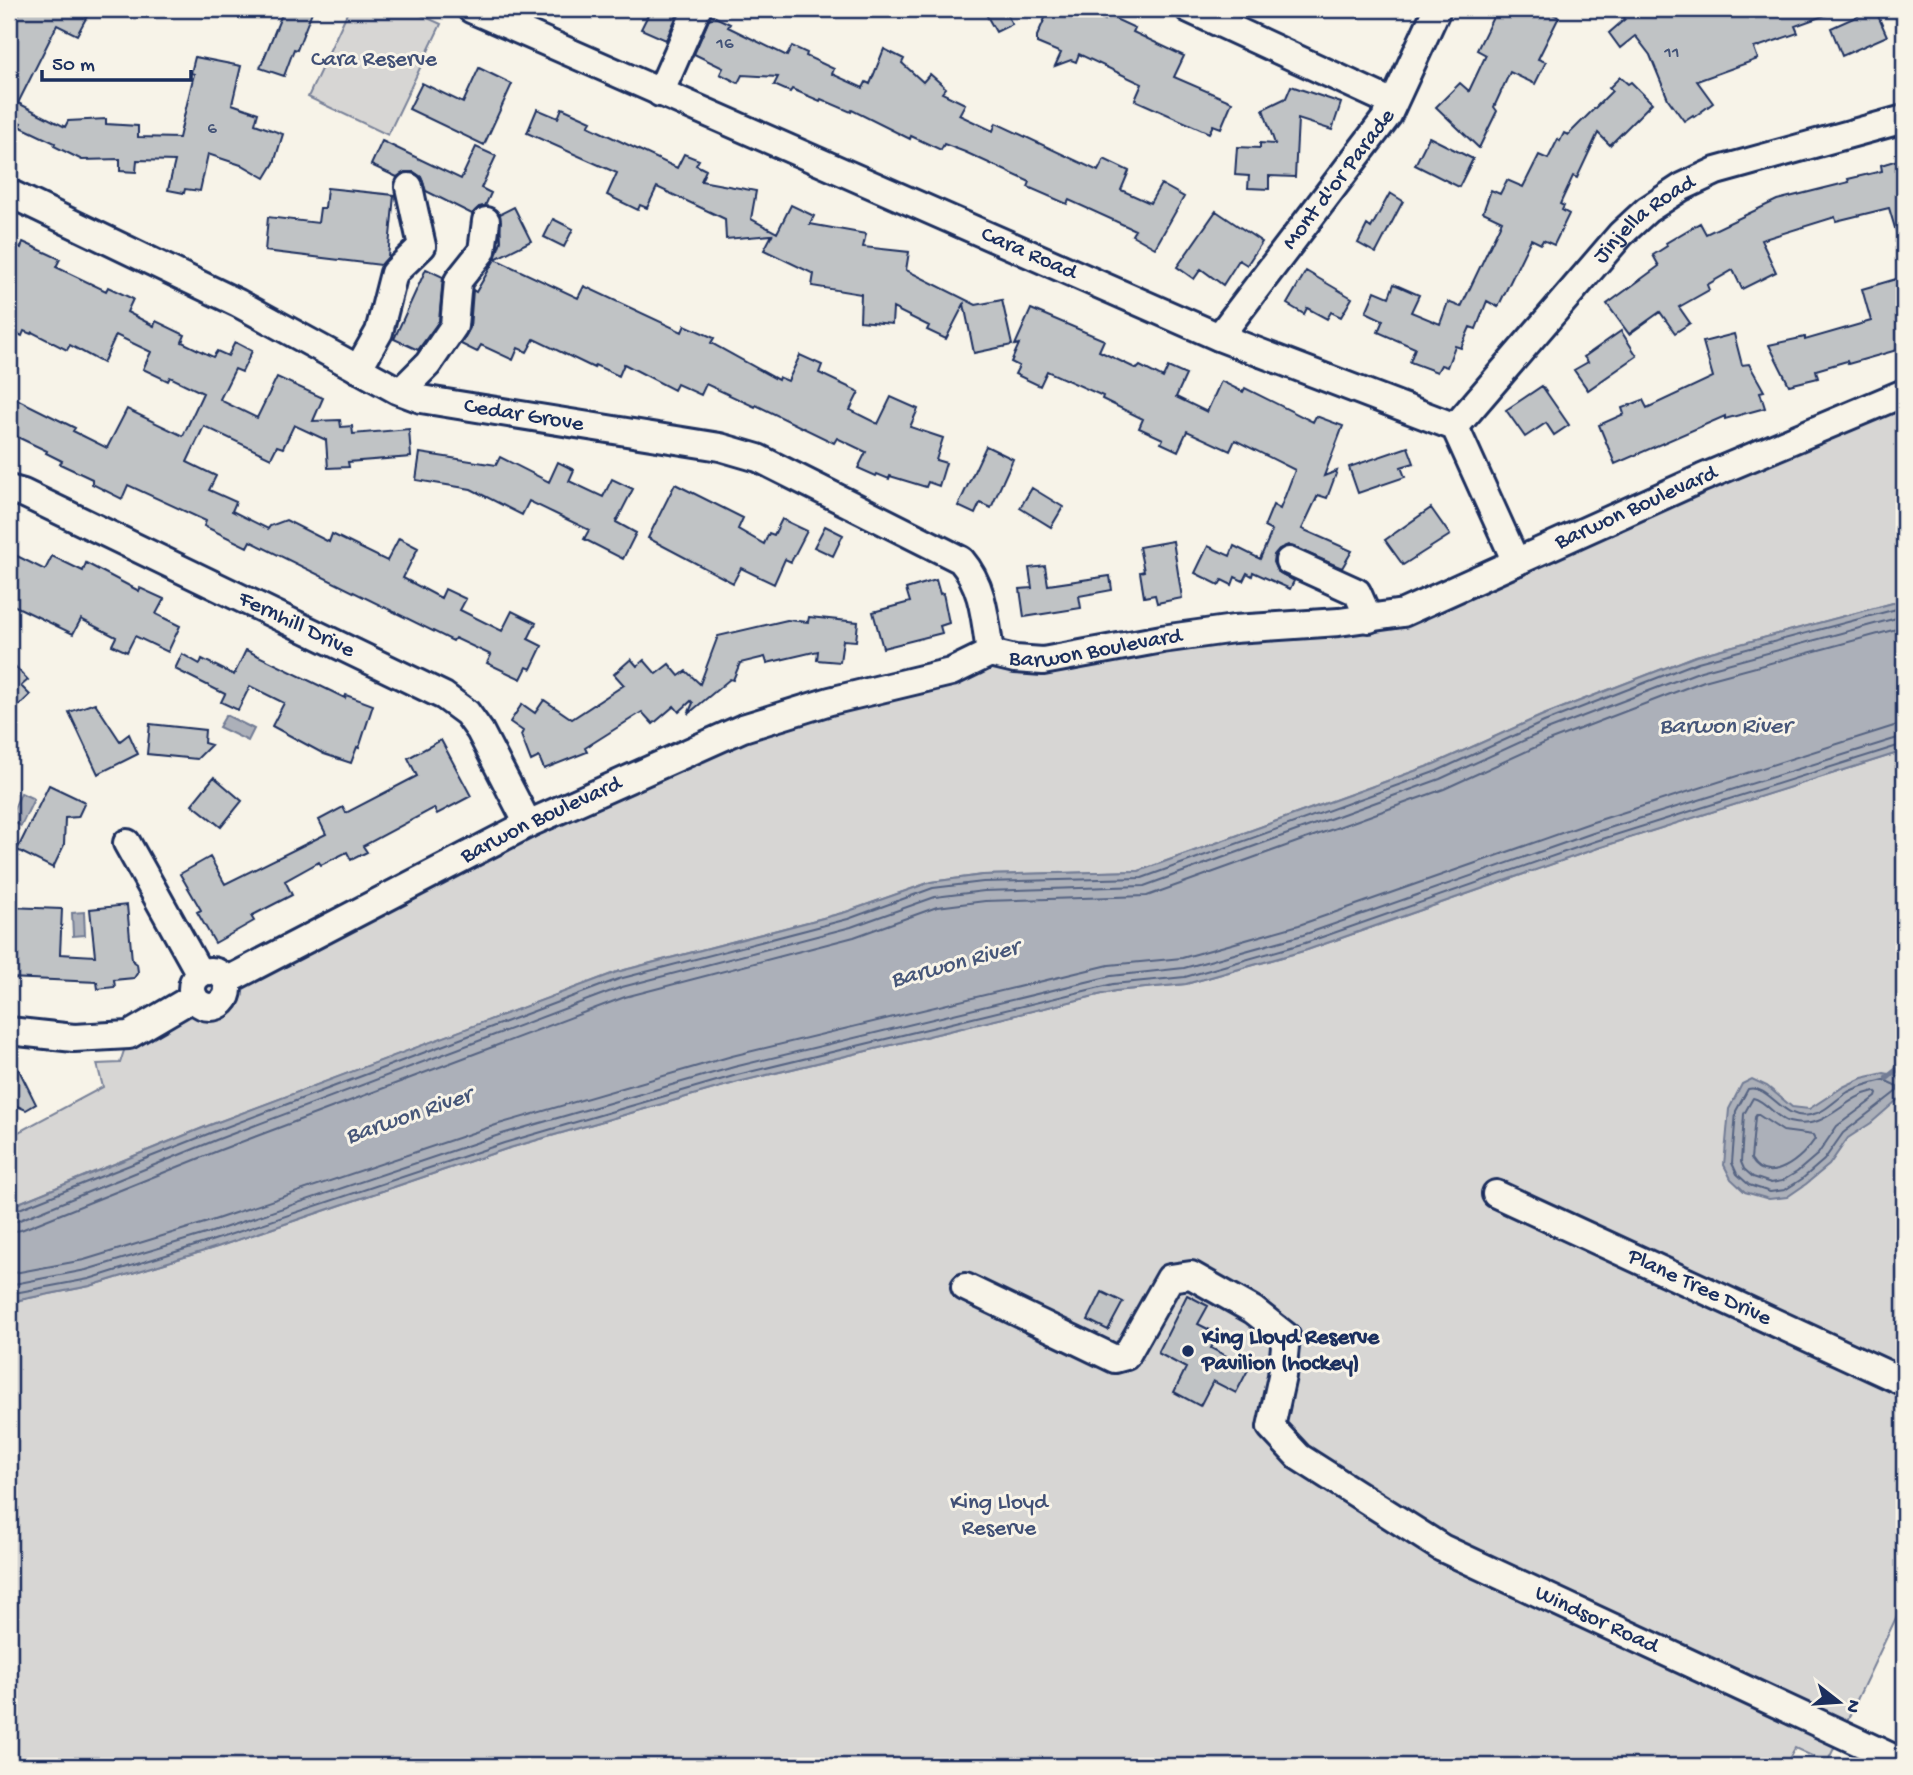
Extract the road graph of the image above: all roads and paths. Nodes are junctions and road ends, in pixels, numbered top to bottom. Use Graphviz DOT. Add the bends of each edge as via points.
graph roads {
  1 [pos="471,9"];
  2 [pos="697,9"];
  3 [pos="1189,9"];
  4 [pos="1437,9"];
  5 [pos="660,93"];
  6 [pos="1393,103"];
  7 [pos="1904,119"];
  8 [pos="409,187"];
  9 [pos="9,193"];
  10 [pos="486,221"];
  11 [pos="1219,337"];
  12 [pos="358,369"];
  13 [pos="401,391"];
  14 [pos="1904,393"];
  15 [pos="1455,427"];
  16 [pos="9,489"];
  17 [pos="1289,561"];
  18 [pos="1516,562"];
  19 [pos="1369,619"];
  20 [pos="990,653"];
  21 [pos="528,824"];
  22 [pos="127,843"];
  23 [pos="197,985"];
  24 [pos="9,1031"];
  25 [pos="1496,1194"];
  26 [pos="965,1287"];
  27 [pos="1904,1382"];
  28 [pos="1904,1763"];
  1 -- 5 [label="street, Cara Road"];
  2 -- 5 [label="street"];
  3 -- 6 [label="street"];
  4 -- 6 [label="street, Mont d'or Parade"];
  5 -- 11 [label="street, Cara Road"];
  6 -- 11 [label="street, Mont d'or Parade"];
  7 -- 15 [label="street, Jinjella Road" via="1716,171 1647,210 1621,234"];
  8 -- 12 [label="street" via="422,246 394,273 379,332"];
  9 -- 12 [label="street, Cedar Grove" via="238,303"];
  10 -- 13 [label="street" via="482,251 458,281 454,326"];
  11 -- 15 [label="street, Cara Road"];
  12 -- 13 [label="street, Cedar Grove"];
  13 -- 20 [label="street, Cedar Grove" via="421,399 720,447 758,458 961,560 981,592"];
  14 -- 18 [label="street, Barwon Boulevard"];
  15 -- 18 [label="street"];
  16 -- 21 [label="street, Fernhill Drive" via="444,696 467,713 480,731"];
  17 -- 19 [label="street" via="1357,592"];
  18 -- 19 [label="street, Barwon Boulevard" via="1403,613"];
  19 -- 20 [label="street, Barwon Boulevard" via="1234,629 1043,661"];
  20 -- 21 [label="street, Barwon Boulevard" via="951,672 743,728"];
  21 -- 23 [label="street, Barwon Boulevard" via="226,981 227,993 215,1006 203,1005"];
  22 -- 23 [label="street"];
  23 -- 24 [label="street" via="129,1035 74,1038"];
  25 -- 27 [label="street, Plane Tree Drive"];
  26 -- 28 [label="street, Windsor Road" via="1115,1359 1126,1356 1170,1278 1191,1275 1253,1310 1286,1336 1271,1427 1298,1457 1442,1548"];
}
